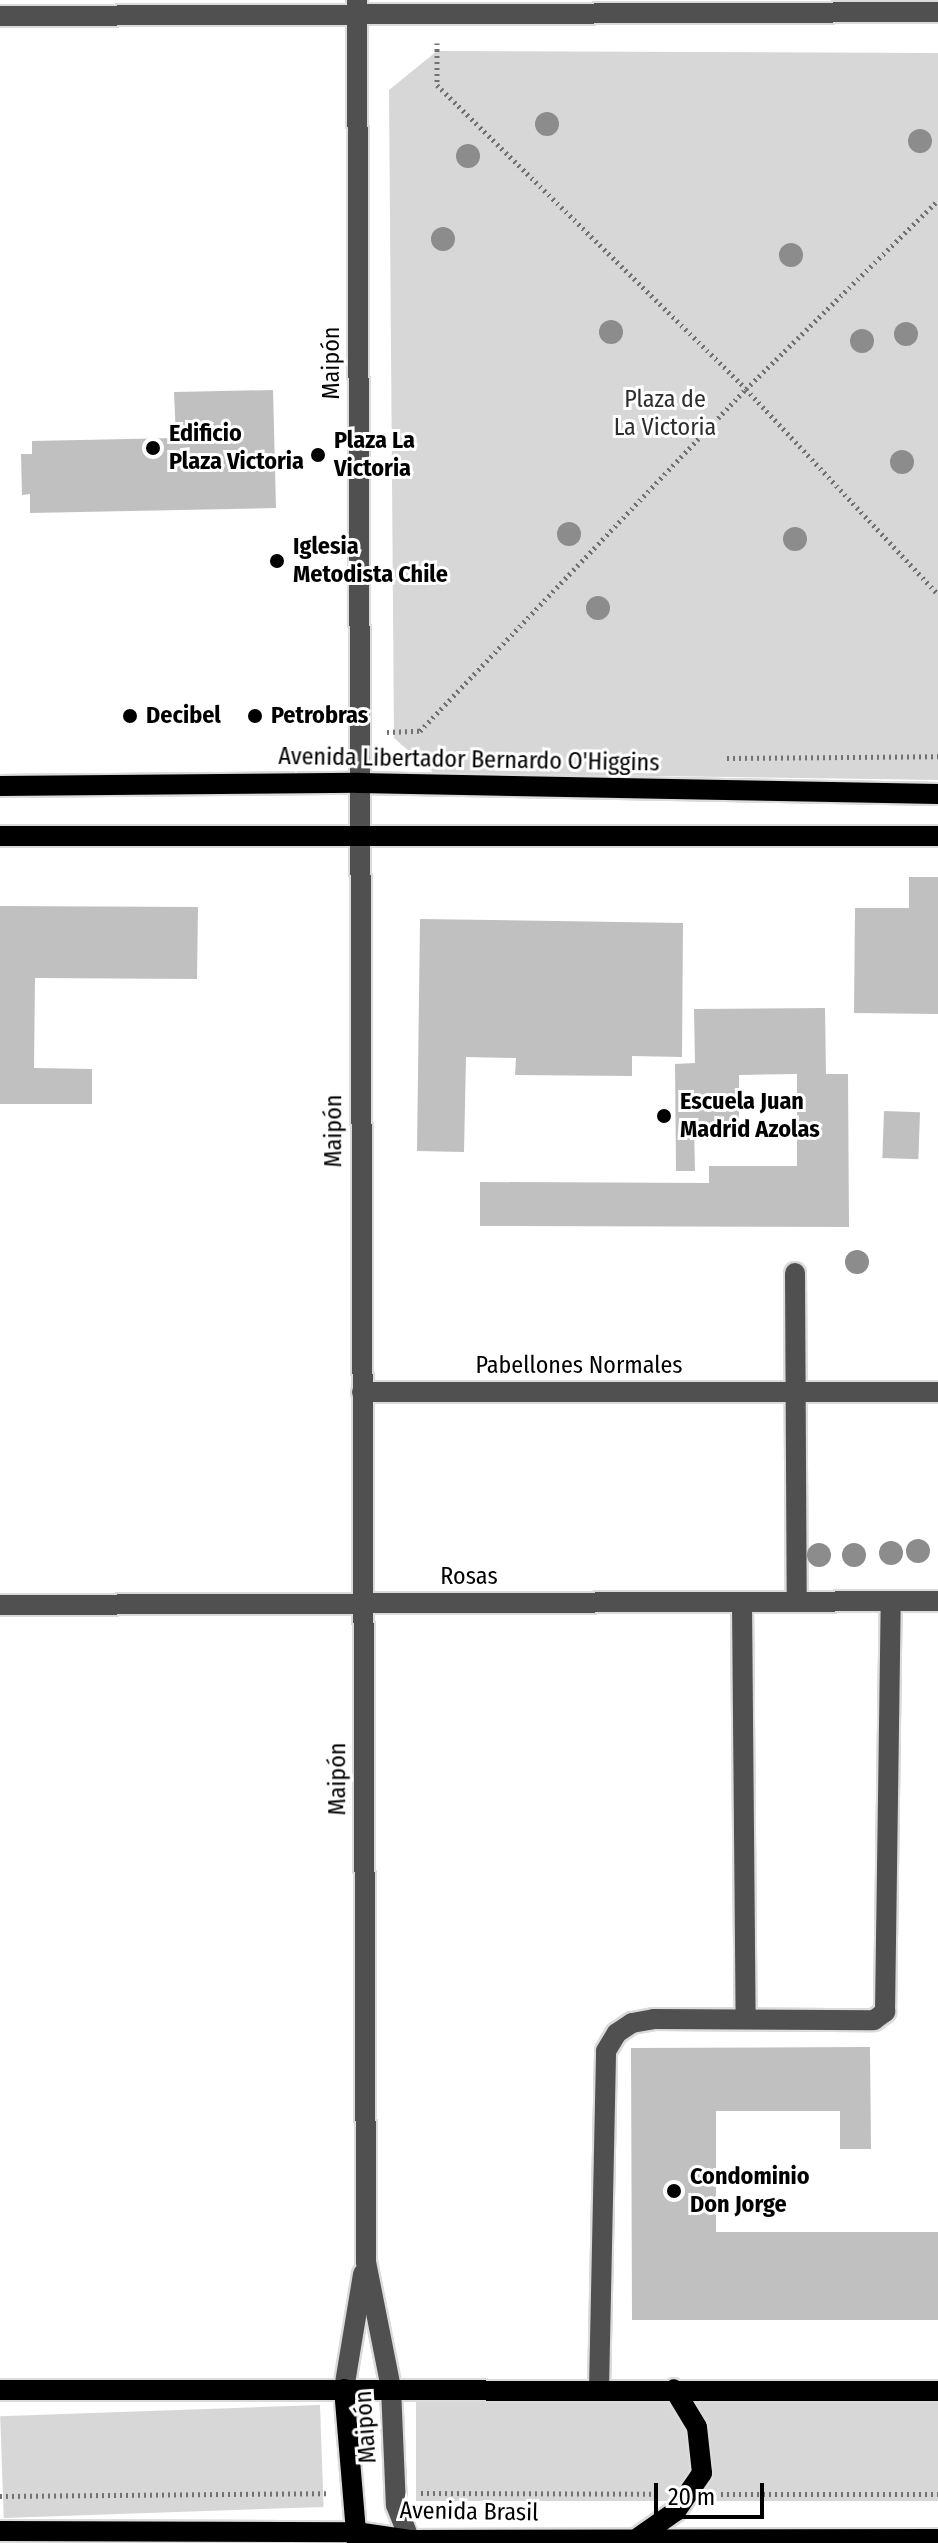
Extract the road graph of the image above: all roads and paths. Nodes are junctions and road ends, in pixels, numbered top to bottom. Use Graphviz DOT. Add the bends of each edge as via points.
graph roads {
  1 [pos="357,7"];
  2 [pos="938,12"];
  3 [pos="436,14"];
  4 [pos="0,16"];
  5 [pos="938,200"];
  6 [pos="746,389"];
  7 [pos="938,594"];
  8 [pos="359,732"];
  9 [pos="359,783"];
  10 [pos="0,786"];
  11 [pos="938,794"];
  12 [pos="357,832"];
  13 [pos="0,836"];
  14 [pos="938,836"];
  15 [pos="795,1273"];
  16 [pos="362,1392"];
  17 [pos="795,1392"];
  18 [pos="938,1392"];
  19 [pos="891,1601"];
  20 [pos="938,1601"];
  21 [pos="742,1602"];
  22 [pos="797,1602"];
  23 [pos="363,1604"];
  24 [pos="0,1605"];
  25 [pos="746,2019"];
  26 [pos="366,2262"];
  27 [pos="391,2388"];
  28 [pos="344,2389"];
  29 [pos="599,2389"];
  30 [pos="674,2389"];
  31 [pos="0,2390"];
  32 [pos="938,2391"];
  33 [pos="353,2493"];
  34 [pos="396,2493"];
  35 [pos="691,2494"];
  36 [pos="938,2494"];
  37 [pos="0,2496"];
  38 [pos="0,2531"];
  39 [pos="356,2537"];
  40 [pos="635,2539"];
  41 [pos="938,2539"];
  42 [pos="475,2541"];
  43 [pos="411,2542"];
  1 -- 3 [label="street"];
  1 -- 4 [label="street"];
  1 -- 8 [label="street, Maipón"];
  2 -- 3 [label="street"];
  3 -- 6 [label="path" via="437,85"];
  5 -- 6 [label="path"];
  6 -- 7 [label="path"];
  6 -- 8 [label="path" via="420,731"];
  8 -- 9 [label="street, Maipón"];
  9 -- 10 [label="main road, Avenida Libertador Bernardo O'Higgins"];
  9 -- 11 [label="main road, Avenida Libertador Bernardo O'Higgins"];
  9 -- 12 [label="street, Maipón"];
  12 -- 13 [label="main road"];
  12 -- 14 [label="main road"];
  12 -- 16 [label="street, Maipón"];
  15 -- 17 [label="street"];
  16 -- 17 [label="street, Pabellones Normales"];
  16 -- 23 [label="street, Maipón"];
  17 -- 18 [label="street, Pabellones Normales"];
  17 -- 22 [label="street"];
  19 -- 20 [label="street, Rosas"];
  19 -- 22 [label="street, Rosas"];
  19 -- 25 [label="street" via="885,2012 874,2020"];
  21 -- 22 [label="street, Rosas"];
  21 -- 23 [label="street, Rosas"];
  21 -- 25 [label="street"];
  23 -- 24 [label="street, Rosas"];
  23 -- 26 [label="street, Maipón"];
  25 -- 29 [label="street" via="632,2023 617,2033 606,2051"];
  26 -- 27 [label="street, Maipón"];
  26 -- 28 [label="street, Maipón"];
  27 -- 28 [label="main road"];
  27 -- 29 [label="main road"];
  27 -- 34 [label="street, Maipón"];
  28 -- 31 [label="main road"];
  28 -- 33 [label="main road, Maipón"];
  29 -- 30 [label="main road"];
  30 -- 32 [label="main road"];
  30 -- 35 [label="main road" via="702,2444 702,2473"];
  33 -- 37 [label="path"];
  33 -- 39 [label="main road, Maipón"];
  34 -- 35 [label="path"];
  34 -- 43 [label="street, Maipón"];
  35 -- 36 [label="path"];
  35 -- 40 [label="main road" via="657,2527"];
  38 -- 39 [label="main road, Avenida Brasil"];
  39 -- 43 [label="main road, Avenida Brasil"];
  40 -- 41 [label="main road, Avenida Brasil"];
  40 -- 42 [label="main road, Avenida Brasil"];
  42 -- 43 [label="main road, Avenida Brasil"];
}
